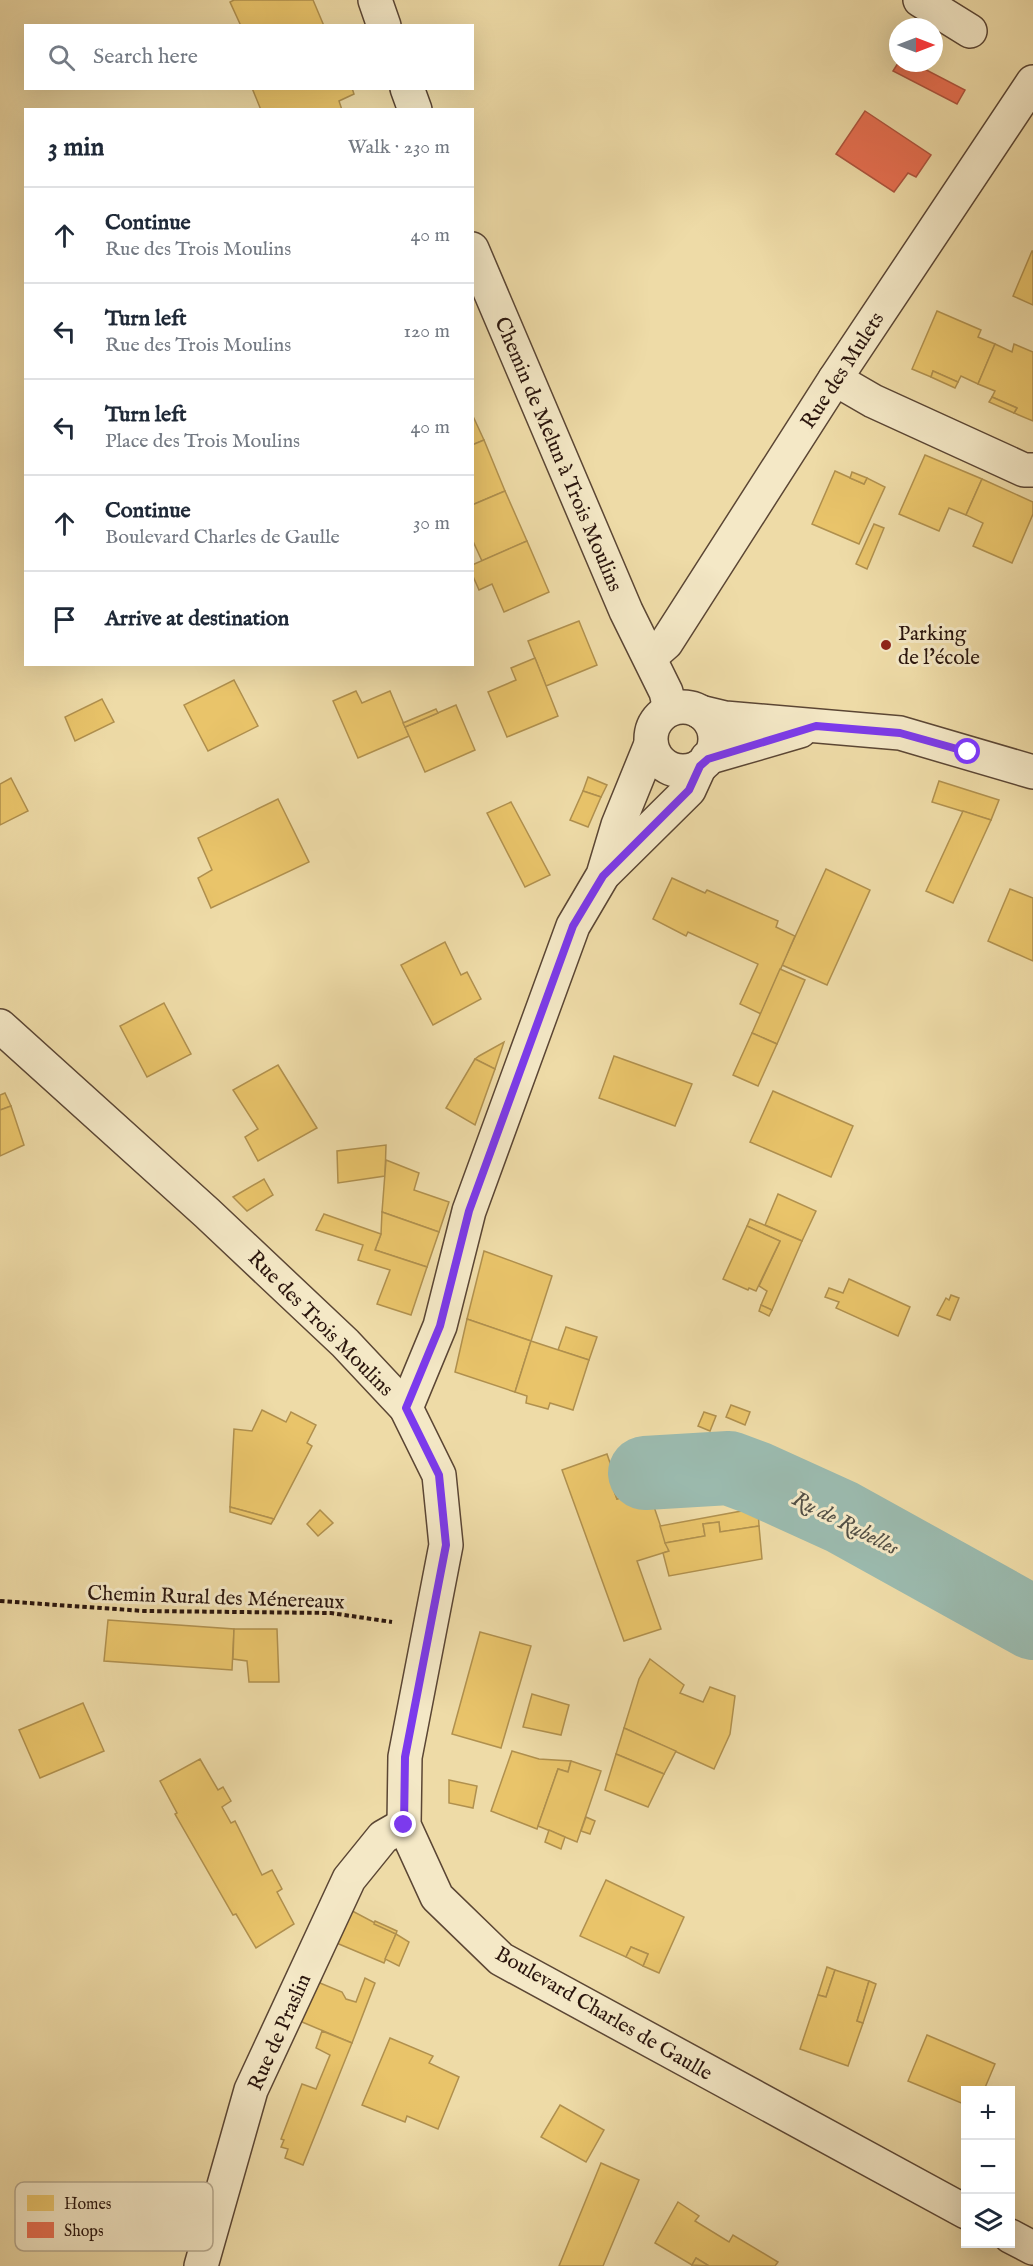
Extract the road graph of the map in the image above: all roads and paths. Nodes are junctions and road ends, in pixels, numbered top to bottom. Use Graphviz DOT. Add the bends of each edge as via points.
graph roads {
  1 [pos="375,0"];
  2 [pos="920,0"];
  3 [pos="383,24"];
  4 [pos="970,31"];
  5 [pos="1033,82"];
  6 [pos="408,90"];
  7 [pos="414,108"];
  8 [pos="474,254"];
  9 [pos="835,380"];
  10 [pos="1033,470"];
  11 [pos="650,657"];
  12 [pos="685,711"];
  13 [pos="816,726"];
  14 [pos="651,744"];
  15 [pos="704,762"];
  16 [pos="1033,772"];
  17 [pos="603,876"];
  18 [pos="0,1026"];
  19 [pos="406,1408"];
  20 [pos="0,1601"];
  21 [pos="431,1627"];
  22 [pos="404,1825"];
  23 [pos="961,2209"];
  24 [pos="213,2225"];
  25 [pos="1015,2238"];
  26 [pos="1033,2248"];
  27 [pos="205,2251"];
  28 [pos="201,2266"];
  1 -- 3 [label="street"];
  2 -- 4 [label="street"];
  5 -- 9 [label="street, Rue des Mulets"];
  6 -- 7 [label="street"];
  8 -- 11 [label="street, Chemin de Melun à Trois Moulins" via="626,611"];
  9 -- 10 [label="street" via="1024,470"];
  9 -- 11 [label="street, Rue des Mulets" via="666,643"];
  11 -- 12 [label="street, Chemin de Melun à Trois Moulins" via="666,692"];
  12 -- 13 [label="street"];
  12 -- 14 [label="street" via="654,723"];
  12 -- 15 [label="street" via="713,729 713,749"];
  13 -- 15 [label="street"];
  13 -- 16 [label="street" via="900,733"];
  14 -- 15 [label="street" via="669,768 680,771"];
  14 -- 17 [label="street, Rue des Trois Moulins" via="618,825"];
  15 -- 17 [label="street, Rue des Trois Moulins" via="689,790"];
  17 -- 19 [label="street, Rue des Trois Moulins" via="573,926 469,1211 440,1326"];
  18 -- 19 [label="street, Rue des Trois Moulins" via="207,1212 345,1343"];
  19 -- 21 [label="street, Boulevard Charles de Gaulle" via="439,1475 446,1545"];
  20 -- 21 [label="path, Chemin Rural des Ménereaux" via="144,1611 331,1613"];
  21 -- 22 [label="street, Boulevard Charles de Gaulle" via="405,1757"];
  22 -- 23 [label="street, Boulevard Charles de Gaulle" via="437,1897 501,1959"];
  22 -- 24 [label="street, Rue de Praslin" via="383,1837 349,1879 256,2080"];
  25 -- 26 [label="street"];
  27 -- 28 [label="street, Rue de Praslin"];
}
